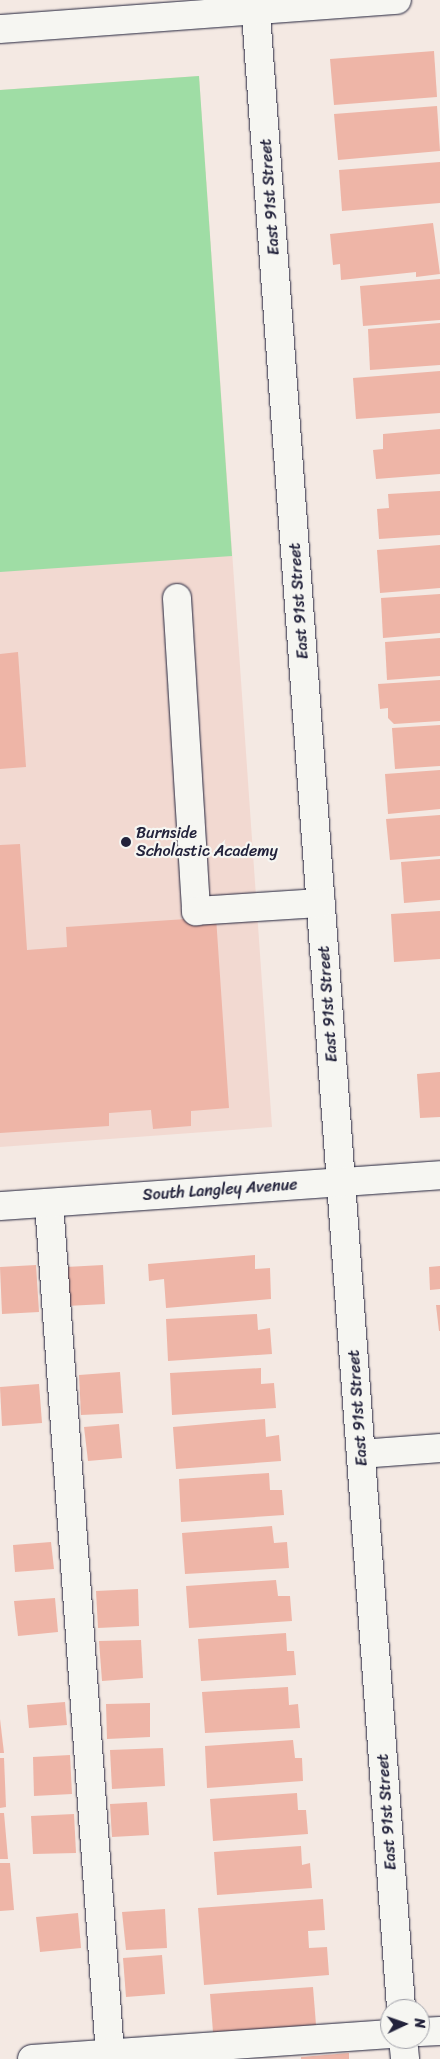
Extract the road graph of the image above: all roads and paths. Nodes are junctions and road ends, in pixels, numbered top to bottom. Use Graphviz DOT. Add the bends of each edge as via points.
graph roads {
  1 [pos="397,0"];
  2 [pos="256,5"];
  3 [pos="0,28"];
  4 [pos="177,598"];
  5 [pos="321,903"];
  6 [pos="440,1175"];
  7 [pos="341,1182"];
  8 [pos="49,1202"];
  9 [pos="0,1206"];
  10 [pos="440,1448"];
  11 [pos="361,1454"];
  12 [pos="400,1999"];
  13 [pos="380,2035"];
  14 [pos="110,2054"];
  15 [pos="32,2059"];
  1 -- 2 [label="street"];
  2 -- 3 [label="street"];
  2 -- 5 [label="street, East 91st Street"];
  4 -- 5 [label="street" via="196,911"];
  5 -- 7 [label="street, East 91st Street"];
  6 -- 7 [label="street, South Langley Avenue"];
  7 -- 8 [label="street, South Langley Avenue"];
  7 -- 11 [label="street, East 91st Street"];
  8 -- 9 [label="street, South Langley Avenue"];
  8 -- 14 [label="street"];
  10 -- 11 [label="street"];
  11 -- 12 [label="street, East 91st Street"];
  13 -- 14 [label="street"];
  14 -- 15 [label="street"];
}
